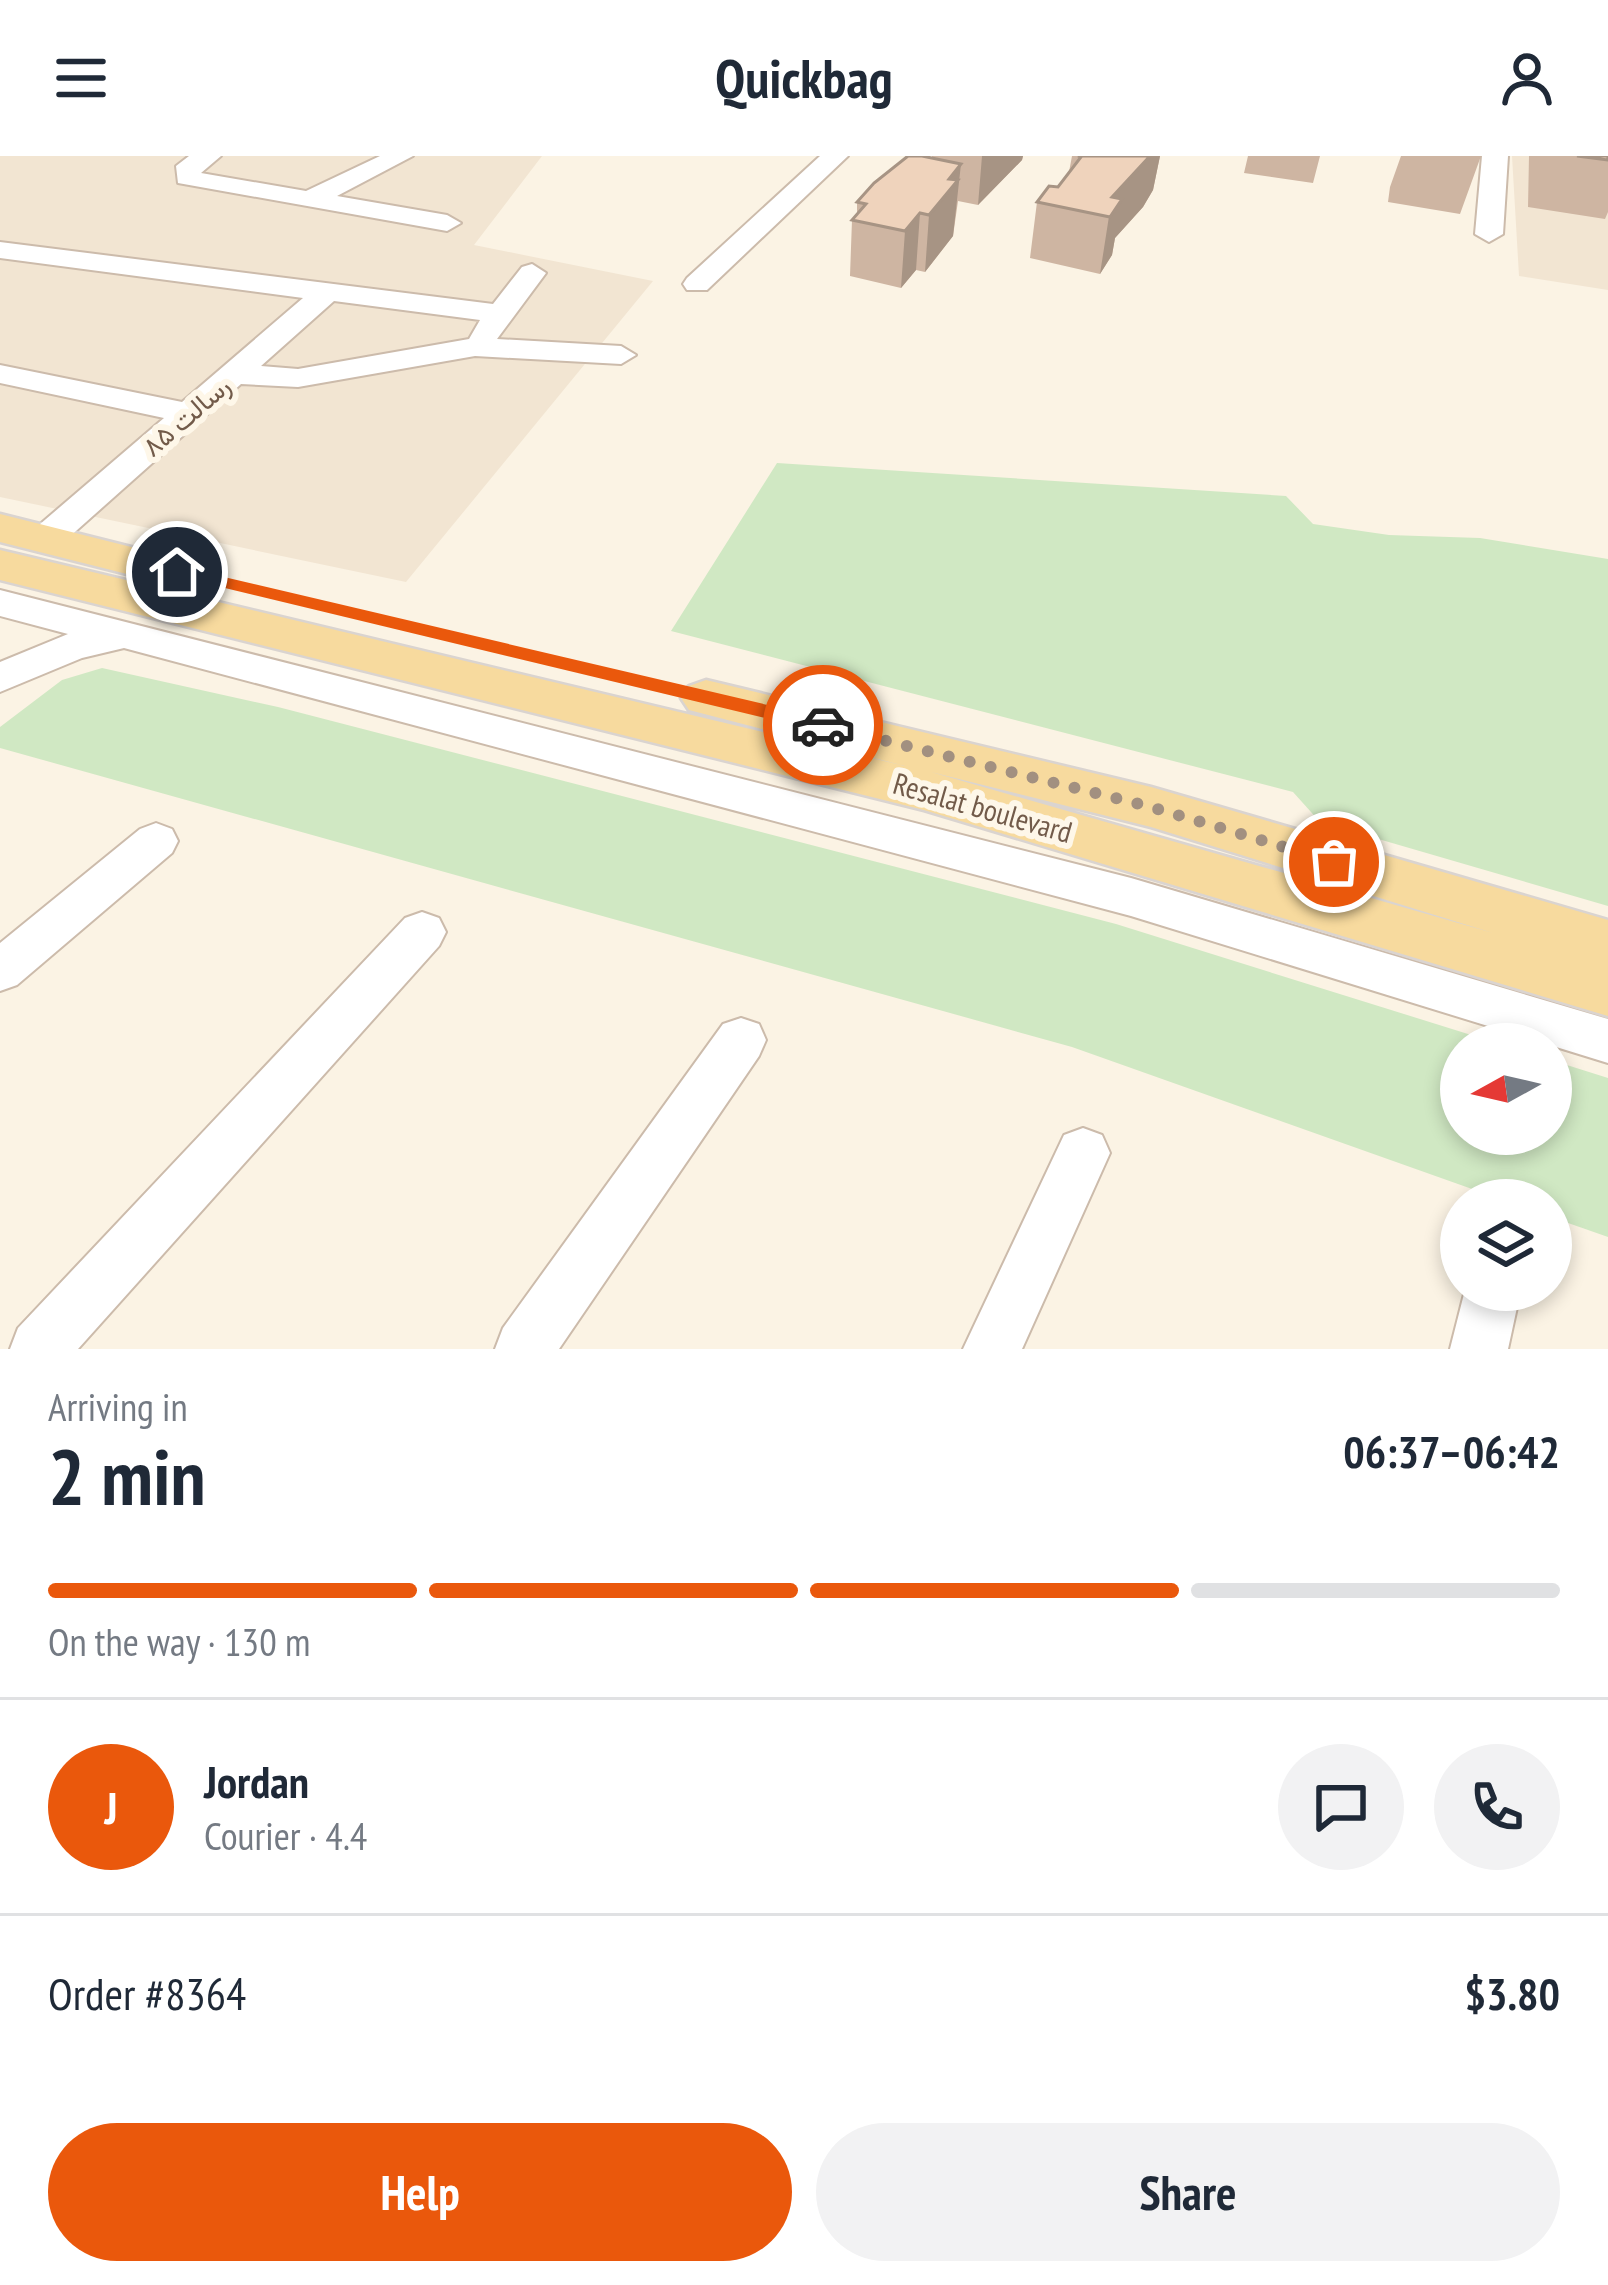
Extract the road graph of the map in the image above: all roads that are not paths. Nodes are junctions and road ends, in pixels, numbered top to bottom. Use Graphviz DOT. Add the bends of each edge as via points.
graph roads {
  1 [pos="208,156"];
  2 [pos="400,156"];
  3 [pos="835,156"];
  4 [pos="1495,156"];
  5 [pos="310,200"];
  6 [pos="447,223"];
  7 [pos="1489,235"];
  8 [pos="0,250"];
  9 [pos="532,273"];
  10 [pos="697,284"];
  11 [pos="327,292"];
  12 [pos="500,314"];
  13 [pos="475,347"];
  14 [pos="621,355"];
  15 [pos="0,374"];
  16 [pos="234,374"];
  17 [pos="189,413"];
  18 [pos="22,533"];
  19 [pos="2,591"];
  20 [pos="124,636"];
  21 [pos="7,673"];
  22 [pos="156,841"];
  23 [pos="422,932"];
  24 [pos="1608,944"];
  25 [pos="0,970"];
  26 [pos="1608,991"];
  27 [pos="741,1040"];
  28 [pos="1608,1041"];
  29 [pos="1083,1153"];
  30 [pos="39,1349"];
  31 [pos="524,1349"];
  32 [pos="992,1349"];
  1 -- 5 [label="street" via="189,166 187,178"];
  2 -- 5 [label="street"];
  3 -- 10 [label="street"];
  4 -- 7 [label="street"];
  5 -- 6 [label="street"];
  8 -- 11 [label="street"];
  9 -- 12 [label="street"];
  11 -- 12 [label="street"];
  11 -- 16 [label="street, رسالت ۸۵"];
  12 -- 13 [label="street"];
  13 -- 14 [label="street"];
  13 -- 16 [label="street" via="298,378"];
  15 -- 17 [label="street"];
  16 -- 17 [label="street, رسالت ۸۵"];
  17 -- 18 [label="street, رسالت ۸۵"];
  18 -- 24 [label="main road, Resalat boulevard" via="962,758"];
  19 -- 20 [label="street"];
  19 -- 21 [label="street" via="18,644"];
  19 -- 26 [label="main road, Resalat boulevard" via="902,784"];
  20 -- 21 [label="street"];
  20 -- 28 [label="street" via="1132,897"];
  22 -- 25 [label="street"];
  23 -- 30 [label="street"];
  27 -- 31 [label="street"];
  29 -- 32 [label="street"];
}
